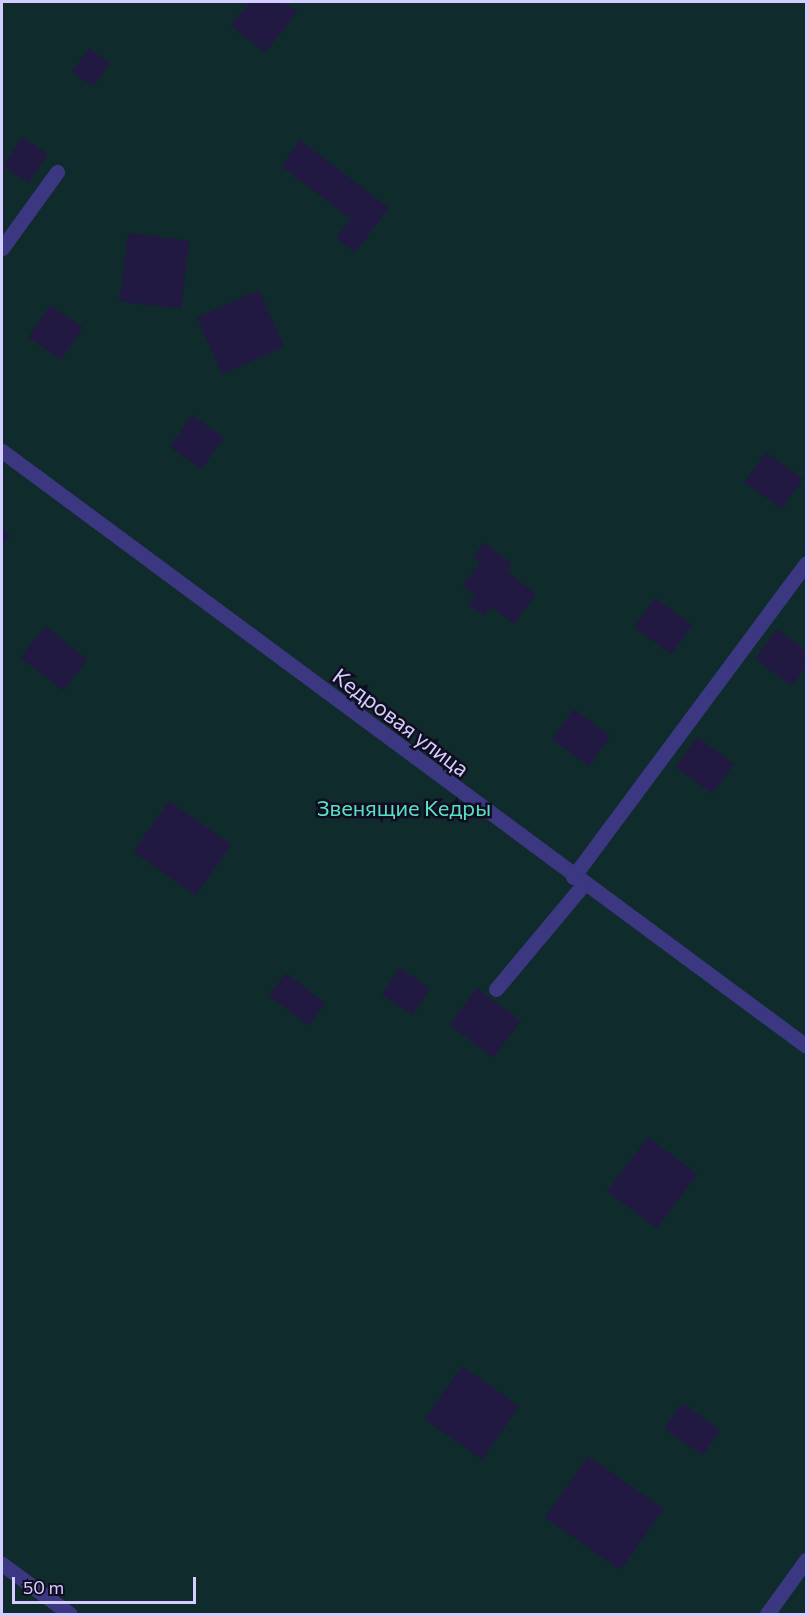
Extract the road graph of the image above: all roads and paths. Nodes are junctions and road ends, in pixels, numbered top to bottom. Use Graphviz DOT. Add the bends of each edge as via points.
graph roads {
  1 [pos="57,172"];
  2 [pos="2,248"];
  3 [pos="2,451"];
  4 [pos="807,563"];
  5 [pos="578,881"];
  6 [pos="496,989"];
  7 [pos="807,1046"];
  8 [pos="807,1560"];
  9 [pos="2,1564"];
  10 [pos="70,1614"];
  11 [pos="766,1614"];
  1 -- 2 [label="street"];
  3 -- 5 [label="street, Кедровая улица"];
  4 -- 5 [label="street"];
  5 -- 6 [label="street"];
  5 -- 7 [label="street, Кедровая улица"];
  8 -- 11 [label="street"];
  9 -- 10 [label="street"];
}
